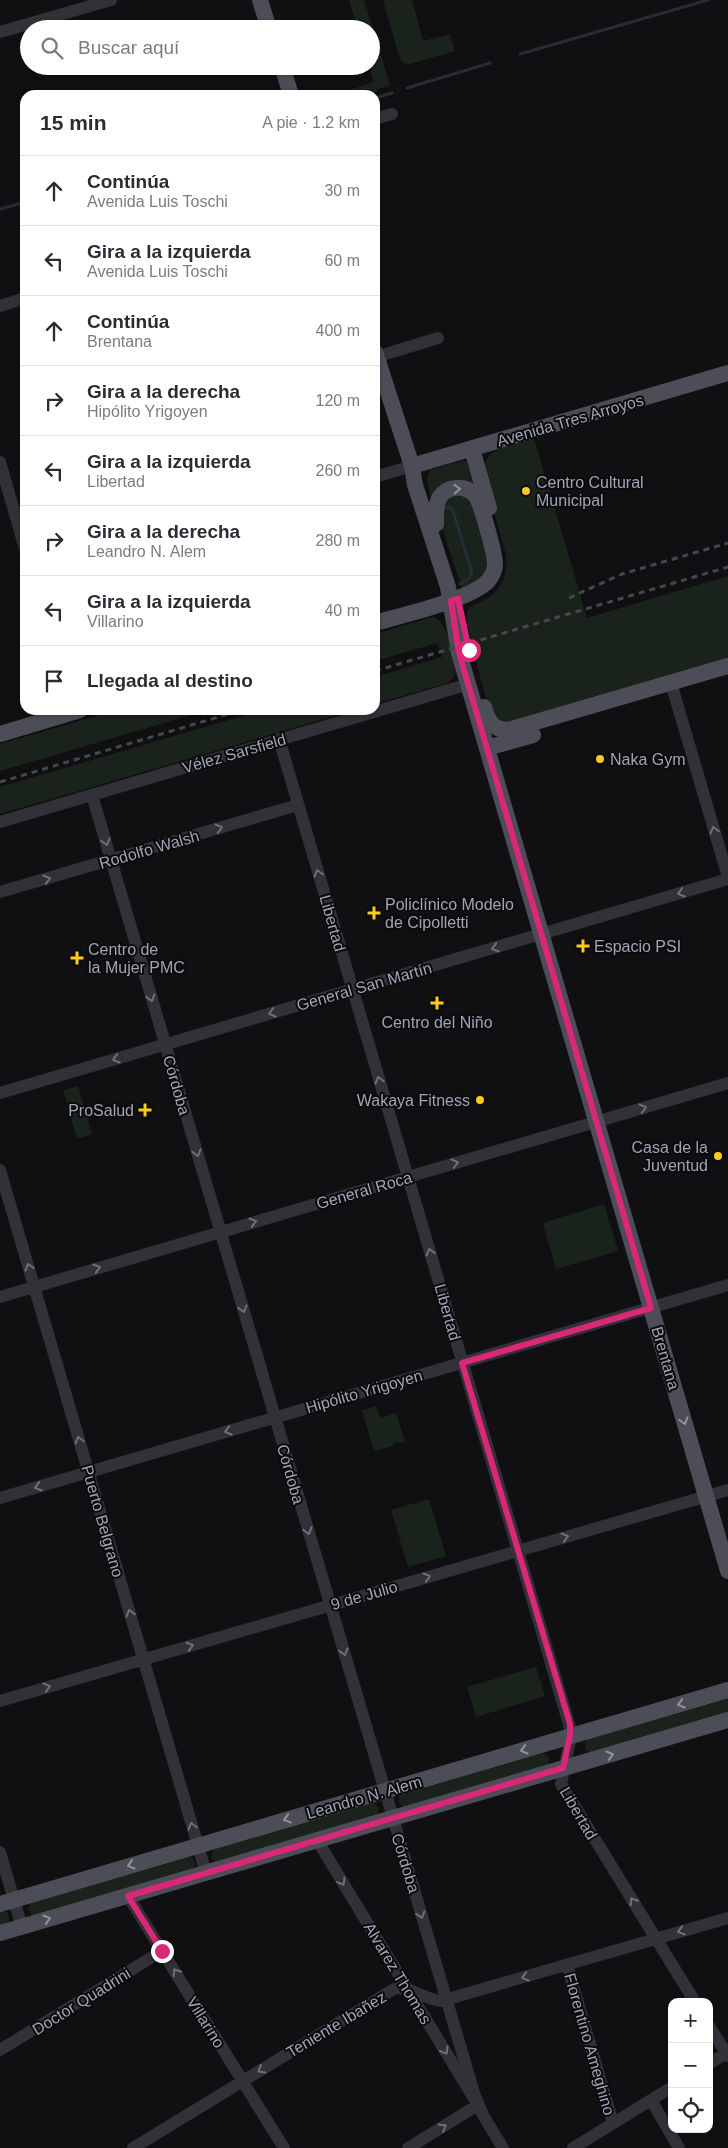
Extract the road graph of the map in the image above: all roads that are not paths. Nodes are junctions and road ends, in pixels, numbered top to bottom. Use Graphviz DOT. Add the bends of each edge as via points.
graph roads {
  1 [pos="111,0"];
  2 [pos="260,0"];
  3 [pos="42,20"];
  4 [pos="266,20"];
  5 [pos="20,26"];
  6 [pos="0,32"];
  7 [pos="285,75"];
  8 [pos="289,90"];
  9 [pos="392,114"];
  10 [pos="380,118"];
  11 [pos="20,300"];
  12 [pos="0,306"];
  13 [pos="438,338"];
  14 [pos="380,356"];
  15 [pos="380,369"];
  16 [pos="728,373"];
  17 [pos="472,449"];
  18 [pos="0,462"];
  19 [pos="412,466"];
  20 [pos="380,476"];
  21 [pos="436,524"];
  22 [pos="20,532"];
  23 [pos="454,600"];
  24 [pos="380,622"];
  25 [pos="728,666"];
  26 [pos="728,678"];
  27 [pos="468,684"];
  28 [pos="673,688"];
  29 [pos="611,701"];
  30 [pos="380,710"];
  31 [pos="61,715"];
  32 [pos="363,715"];
  33 [pos="0,734"];
  34 [pos="279,740"];
  35 [pos="487,746"];
  36 [pos="92,795"];
  37 [pos="298,805"];
  38 [pos="0,822"];
  39 [pos="111,860"];
  40 [pos="728,878"];
  41 [pos="0,892"];
  42 [pos="542,934"];
  43 [pos="352,990"];
  44 [pos="165,1045"];
  45 [pos="728,1083"];
  46 [pos="0,1093"];
  47 [pos="597,1122"];
  48 [pos="0,1170"];
  49 [pos="408,1177"];
  50 [pos="220,1232"];
  51 [pos="728,1285"];
  52 [pos="34,1287"];
  53 [pos="0,1297"];
  54 [pos="651,1308"];
  55 [pos="462,1363"];
  56 [pos="275,1418"];
  57 [pos="88,1472"];
  58 [pos="728,1490"];
  59 [pos="706,1496"];
  60 [pos="0,1498"];
  61 [pos="518,1551"];
  62 [pos="728,1571"];
  63 [pos="330,1605"];
  64 [pos="143,1659"];
  65 [pos="728,1690"];
  66 [pos="0,1701"];
  67 [pos="728,1720"];
  68 [pos="570,1736"];
  69 [pos="563,1768"];
  70 [pos="384,1791"];
  71 [pos="392,1818"];
  72 [pos="317,1840"];
  73 [pos="198,1846"];
  74 [pos="0,1852"];
  75 [pos="206,1873"];
  76 [pos="128,1896"];
  77 [pos="7,1902"];
  78 [pos="728,1918"];
  79 [pos="22,1927"];
  80 [pos="0,1933"];
  81 [pos="656,1939"];
  82 [pos="162,1951"];
  83 [pos="567,1964"];
  84 [pos="408,1990"];
  85 [pos="693,1998"];
  86 [pos="446,1999"];
  87 [pos="713,2032"];
  88 [pos="0,2050"];
  89 [pos="727,2055"];
  90 [pos="713,2062"];
  91 [pos="243,2081"];
  92 [pos="670,2088"];
  93 [pos="651,2100"];
  94 [pos="478,2105"];
  95 [pos="614,2123"];
  96 [pos="133,2148"];
  97 [pos="284,2148"];
  98 [pos="408,2148"];
  99 [pos="503,2148"];
  100 [pos="573,2148"];
  101 [pos="679,2148"];
  1 -- 3 [label="street"];
  2 -- 4 [label="main road"];
  5 -- 6 [label="street"];
  7 -- 8 [label="main road"];
  9 -- 10 [label="street"];
  11 -- 12 [label="street"];
  13 -- 14 [label="street"];
  15 -- 19 [label="main road"];
  16 -- 17 [label="main road, Avenida Tres Arroyos"];
  17 -- 19 [label="main road, Avenida Tres Arroyos"];
  17 -- 23 [label="main road" via="504,566 499,581 488,594 474,600"];
  18 -- 22 [label="street"];
  19 -- 20 [label="street"];
  19 -- 21 [label="main road" via="422,480"];
  19 -- 23 [label="main road" via="415,485"];
  21 -- 23 [label="main road"];
  21 -- 23 [label="main road, one-way" via="437,504 444,493 452,488 468,489 478,501 494,556 495,570 485,584"];
  23 -- 24 [label="main road"];
  23 -- 27 [label="main road, Brentana" via="458,646"];
  23 -- 29 [label="main road" via="486,714 495,728 515,729"];
  25 -- 28 [label="main road"];
  26 -- 28 [label="main road"];
  27 -- 30 [label="street, Vélez Sarsfield"];
  27 -- 35 [label="main road, Brentana"];
  28 -- 29 [label="main road"];
  28 -- 35 [label="main road"];
  40 -- 28 [label="street, one-way"];
  29 -- 35 [label="main road" via="588,713"];
  31 -- 33 [label="main road"];
  32 -- 34 [label="street, Vélez Sarsfield"];
  34 -- 36 [label="street, Vélez Sarsfield"];
  34 -- 37 [label="street, Libertad"];
  35 -- 42 [label="main road, Brentana"];
  36 -- 38 [label="street, Vélez Sarsfield"];
  36 -- 39 [label="street, Córdoba, one-way"];
  39 -- 37 [label="street, Rodolfo Walsh, one-way"];
  43 -- 37 [label="street, Libertad, one-way"];
  41 -- 39 [label="street, Rodolfo Walsh, one-way"];
  39 -- 44 [label="street, Córdoba, one-way"];
  40 -- 42 [label="street, General San Martín, one-way"];
  42 -- 43 [label="street, General San Martín, one-way"];
  42 -- 47 [label="main road, Brentana"];
  43 -- 44 [label="street, General San Martín, one-way"];
  49 -- 43 [label="street, Libertad, one-way"];
  44 -- 46 [label="street, General San Martín, one-way"];
  44 -- 50 [label="street, Córdoba, one-way"];
  47 -- 45 [label="street, General Roca, one-way"];
  49 -- 47 [label="street, General Roca, one-way"];
  47 -- 54 [label="main road, Brentana"];
  52 -- 48 [label="street, Puerto Belgrano, one-way"];
  50 -- 49 [label="street, General Roca, one-way"];
  55 -- 49 [label="street, Libertad, one-way"];
  52 -- 50 [label="street, General Roca, one-way"];
  50 -- 56 [label="street, Córdoba, one-way"];
  51 -- 54 [label="street, Hipólito Yrigoyen"];
  52 -- 53 [label="street, General Roca"];
  57 -- 52 [label="street, Puerto Belgrano, one-way"];
  54 -- 55 [label="street, Hipólito Yrigoyen"];
  54 -- 59 [label="main road, Brentana, one-way"];
  55 -- 56 [label="street, Hipólito Yrigoyen"];
  55 -- 61 [label="street, Libertad"];
  56 -- 57 [label="street, Hipólito Yrigoyen, one-way"];
  56 -- 63 [label="street, Córdoba, one-way"];
  57 -- 60 [label="street, Hipólito Yrigoyen, one-way"];
  64 -- 57 [label="street, Puerto Belgrano, one-way"];
  58 -- 59 [label="street, 9 de Julio"];
  61 -- 59 [label="street, 9 de Julio, one-way"];
  59 -- 62 [label="main road, Brentana"];
  63 -- 61 [label="street, 9 de Julio, one-way"];
  61 -- 68 [label="street, Libertad" via="570,1724"];
  64 -- 63 [label="street, 9 de Julio, one-way"];
  63 -- 70 [label="street, Córdoba, one-way"];
  66 -- 64 [label="street, 9 de Julio, one-way"];
  73 -- 64 [label="street, Puerto Belgrano, one-way"];
  65 -- 68 [label="main road, Leandro N. Alem, one-way"];
  69 -- 67 [label="main road, Leandro N. Alem, one-way"];
  68 -- 69 [label="street, Libertad"];
  68 -- 70 [label="main road, Leandro N. Alem, one-way"];
  69 -- 71 [label="main road, Leandro N. Alem"];
  81 -- 69 [label="street, Libertad, one-way" via="562,1786"];
  70 -- 71 [label="street, Córdoba"];
  70 -- 73 [label="main road, Leandro N. Alem, one-way"];
  71 -- 72 [label="main road, Leandro N. Alem"];
  71 -- 86 [label="street, Córdoba, one-way"];
  72 -- 75 [label="main road, Leandro N. Alem"];
  72 -- 84 [label="street, Alvarez Thomas, one-way"];
  73 -- 75 [label="street, Puerto Belgrano"];
  73 -- 77 [label="main road, Leandro N. Alem, one-way"];
  74 -- 77 [label="street"];
  75 -- 76 [label="main road, Leandro N. Alem"];
  79 -- 76 [label="main road, Leandro N. Alem, one-way"];
  76 -- 82 [label="street, Villarino"];
  77 -- 79 [label="street"];
  78 -- 81 [label="street, Teniente Ibañez, one-way"];
  79 -- 80 [label="main road, Leandro N. Alem"];
  81 -- 83 [label="street, Teniente Ibañez"];
  81 -- 85 [label="street, Libertad"];
  82 -- 88 [label="street, Doctor Quadrini"];
  91 -- 82 [label="street, Villarino, one-way"];
  83 -- 86 [label="street, Teniente Ibañez, one-way"];
  83 -- 95 [label="street, Florentino Ameghino"];
  84 -- 86 [label="street, Teniente Ibañez" via="435,2001"];
  84 -- 91 [label="street, Teniente Ibañez, one-way" via="391,1990"];
  84 -- 94 [label="street, Alvarez Thomas, one-way"];
  86 -- 94 [label="street, Córdoba"];
  87 -- 89 [label="street"];
  89 -- 90 [label="street"];
  91 -- 96 [label="street, Teniente Ibañez"];
  91 -- 97 [label="street, Villarino"];
  92 -- 93 [label="street"];
  93 -- 95 [label="street"];
  93 -- 101 [label="street"];
  98 -- 94 [label="street, one-way"];
  94 -- 99 [label="street, Córdoba"];
  95 -- 100 [label="street"];
}
